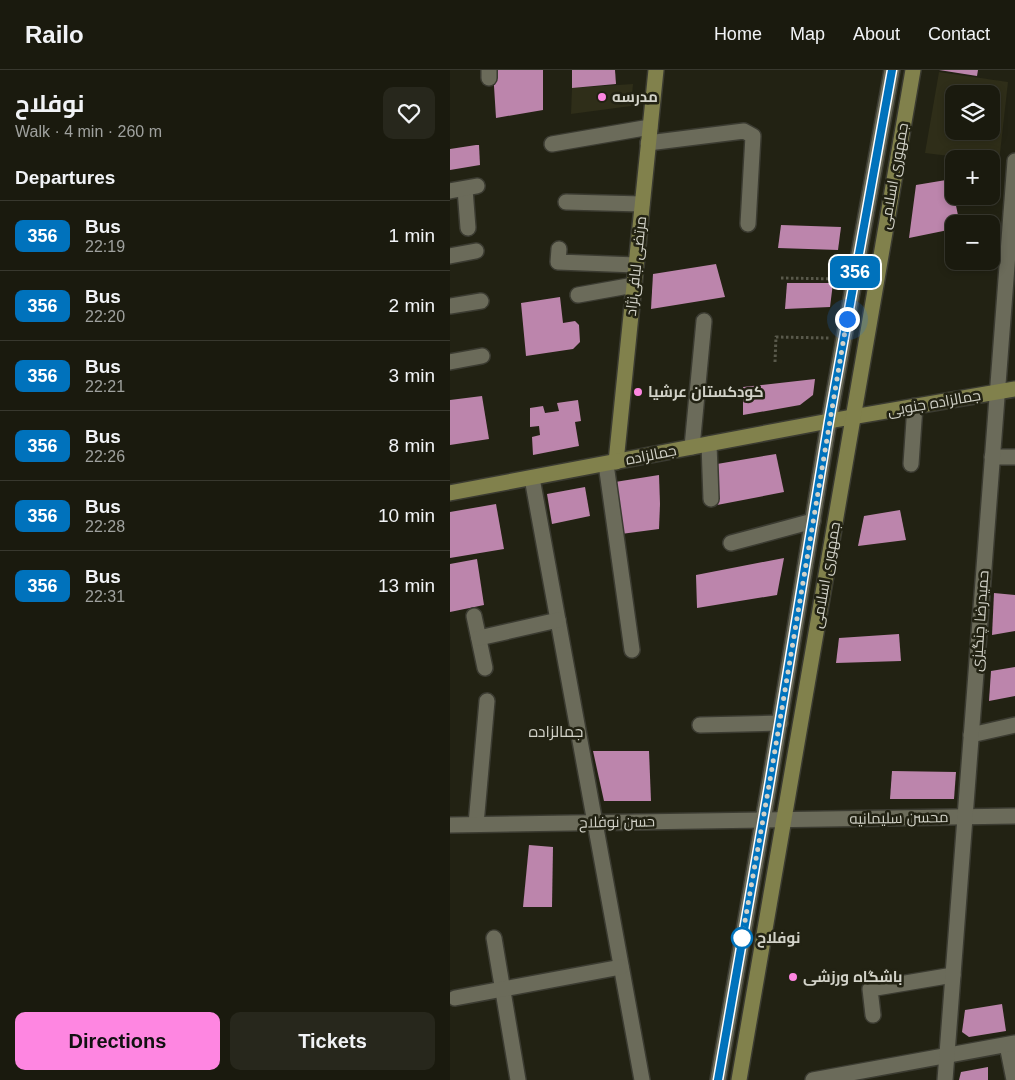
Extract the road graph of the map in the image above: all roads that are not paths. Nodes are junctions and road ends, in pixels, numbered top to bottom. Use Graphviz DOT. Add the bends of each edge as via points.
graph roads {
  1 [pos="656,70"];
  2 [pos="892,70"];
  3 [pos="913,70"];
  4 [pos="650,127"];
  5 [pos="648,143"];
  6 [pos="552,144"];
  7 [pos="1015,161"];
  8 [pos="464,189"];
  9 [pos="566,202"];
  10 [pos="642,204"];
  11 [pos="748,224"];
  12 [pos="468,228"];
  13 [pos="476,251"];
  14 [pos="450,256"];
  15 [pos="559,256"];
  16 [pos="1011,260"];
  17 [pos="636,266"];
  18 [pos="634,285"];
  19 [pos="578,295"];
  20 [pos="481,301"];
  21 [pos="450,306"];
  22 [pos="704,321"];
  23 [pos="482,356"];
  24 [pos="450,362"];
  25 [pos="1015,389"];
  26 [pos="998,392"];
  27 [pos="915,406"];
  28 [pos="853,417"];
  29 [pos="829,421"];
  30 [pos="709,444"];
  31 [pos="692,447"];
  32 [pos="992,457"];
  33 [pos="1015,457"];
  34 [pos="611,463"];
  35 [pos="911,464"];
  36 [pos="532,478"];
  37 [pos="450,493"];
  38 [pos="711,499"];
  39 [pos="813,521"];
  40 [pos="730,543"];
  41 [pos="474,616"];
  42 [pos="558,620"];
  43 [pos="479,638"];
  44 [pos="632,650"];
  45 [pos="486,668"];
  46 [pos="488,701"];
  47 [pos="780,723"];
  48 [pos="700,725"];
  49 [pos="1015,725"];
  50 [pos="972,735"];
  51 [pos="1015,816"];
  52 [pos="965,817"];
  53 [pos="763,819"];
  54 [pos="784,819"];
  55 [pos="595,822"];
  56 [pos="476,824"];
  57 [pos="450,825"];
  58 [pos="494,938"];
  59 [pos="621,967"];
  60 [pos="953,975"];
  61 [pos="502,989"];
  62 [pos="456,998"];
  63 [pos="873,1015"];
  64 [pos="1011,1044"];
  65 [pos="947,1056"];
  66 [pos="518,1080"];
  67 [pos="642,1080"];
  68 [pos="718,1080"];
  69 [pos="739,1080"];
  70 [pos="813,1080"];
  71 [pos="945,1080"];
  72 [pos="1014,1080"];
  1 -- 4 [label="main road, مرتضی لبافی‌نژاد"];
  2 -- 29 [label="street"];
  3 -- 28 [label="main road, جمهوری اسلامی"];
  4 -- 5 [label="main road, مرتضی لبافی‌نژاد"];
  4 -- 6 [label="street"];
  5 -- 10 [label="main road, مرتضی لبافی‌نژاد"];
  5 -- 11 [label="street" via="744,131 753,136"];
  7 -- 16 [label="street, حمیدرضا چنگیزی"];
  8 -- 12 [label="street"];
  9 -- 10 [label="street"];
  10 -- 17 [label="main road, مرتضی لبافی‌نژاد"];
  13 -- 14 [label="street"];
  15 -- 17 [label="street"];
  16 -- 26 [label="street, حمیدرضا چنگیزی"];
  17 -- 18 [label="main road, مرتضی لبافی‌نژاد"];
  18 -- 19 [label="street"];
  18 -- 34 [label="main road, مرتضی لبافی‌نژاد"];
  20 -- 21 [label="street"];
  22 -- 31 [label="street"];
  23 -- 24 [label="street"];
  25 -- 26 [label="main road, جمالزاده جنوبی"];
  26 -- 27 [label="main road, جمالزاده جنوبی"];
  26 -- 32 [label="street, حمیدرضا چنگیزی"];
  27 -- 28 [label="main road, جمالزاده جنوبی"];
  27 -- 35 [label="street"];
  28 -- 29 [label="main road, جمالزاده"];
  28 -- 54 [label="main road, جمهوری اسلامی"];
  29 -- 30 [label="main road, جمالزاده"];
  29 -- 39 [label="street"];
  30 -- 31 [label="main road, جمالزاده"];
  30 -- 38 [label="street"];
  31 -- 34 [label="main road, جمالزاده"];
  32 -- 33 [label="street"];
  32 -- 50 [label="street, حمیدرضا چنگیزی"];
  34 -- 36 [label="main road, جمالزاده"];
  34 -- 44 [label="street"];
  36 -- 37 [label="main road, جمالزاده"];
  36 -- 42 [label="street"];
  39 -- 40 [label="street"];
  39 -- 47 [label="street"];
  41 -- 43 [label="street"];
  42 -- 43 [label="street"];
  42 -- 55 [label="street"];
  43 -- 45 [label="street"];
  46 -- 56 [label="street"];
  47 -- 48 [label="street"];
  47 -- 53 [label="street"];
  49 -- 50 [label="street"];
  50 -- 52 [label="street, حمیدرضا چنگیزی"];
  51 -- 52 [label="street, محسن سلیمانیه"];
  52 -- 54 [label="street, محسن سلیمانیه"];
  52 -- 60 [label="street, حمیدرضا چنگیزی"];
  53 -- 54 [label="street, حسن نوفلاح"];
  53 -- 55 [label="street, حسن نوفلاح"];
  53 -- 68 [label="street"];
  54 -- 69 [label="main road, جمهوری اسلامی"];
  55 -- 56 [label="street, حسن نوفلاح"];
  55 -- 59 [label="street"];
  56 -- 57 [label="street, حسن نوفلاح"];
  58 -- 61 [label="street"];
  59 -- 61 [label="street"];
  59 -- 67 [label="street"];
  60 -- 63 [label="street" via="870,989"];
  60 -- 65 [label="street, حمیدرضا چنگیزی"];
  61 -- 62 [label="street"];
  61 -- 66 [label="street"];
  64 -- 65 [label="street"];
  64 -- 72 [label="street"];
  65 -- 70 [label="street"];
  65 -- 71 [label="street, حمیدرضا چنگیزی"];
}
